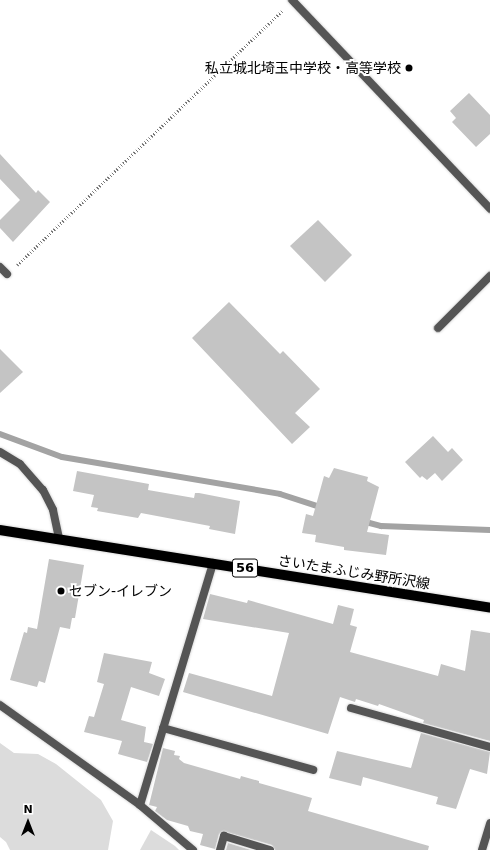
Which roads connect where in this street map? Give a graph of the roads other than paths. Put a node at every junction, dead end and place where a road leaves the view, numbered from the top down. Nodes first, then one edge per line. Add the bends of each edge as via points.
1 (292, 0) edge
2 (490, 209) edge
3 (0, 267) edge
4 (7, 274) road end
5 (490, 276) edge
6 (438, 328) dead end
7 (0, 452) edge
8 (0, 530) edge
9 (59, 538) junction
10 (213, 563) junction
11 (490, 608) edge
12 (0, 705) edge
13 (351, 708) dead end
14 (163, 728) junction
15 (490, 747) edge
16 (313, 770) dead end
17 (140, 805) junction
18 (490, 823) edge
19 (193, 850) edge
20 (220, 850) edge
21 (270, 850) edge
22 (482, 850) edge

1 - 2 street
3 - 4 street
5 - 6 street
7 - 9 street via 20,464 43,490 53,510
8 - 9 main road, さいたまふじみ野所沢線 / 56
9 - 10 main road, さいたまふじみ野所沢線 / 56
10 - 11 main road, さいたまふじみ野所沢線 / 56
10 - 14 street
12 - 17 street
13 - 15 street
14 - 16 street
14 - 17 street
17 - 19 street
18 - 22 street
20 - 21 street via 224,836

